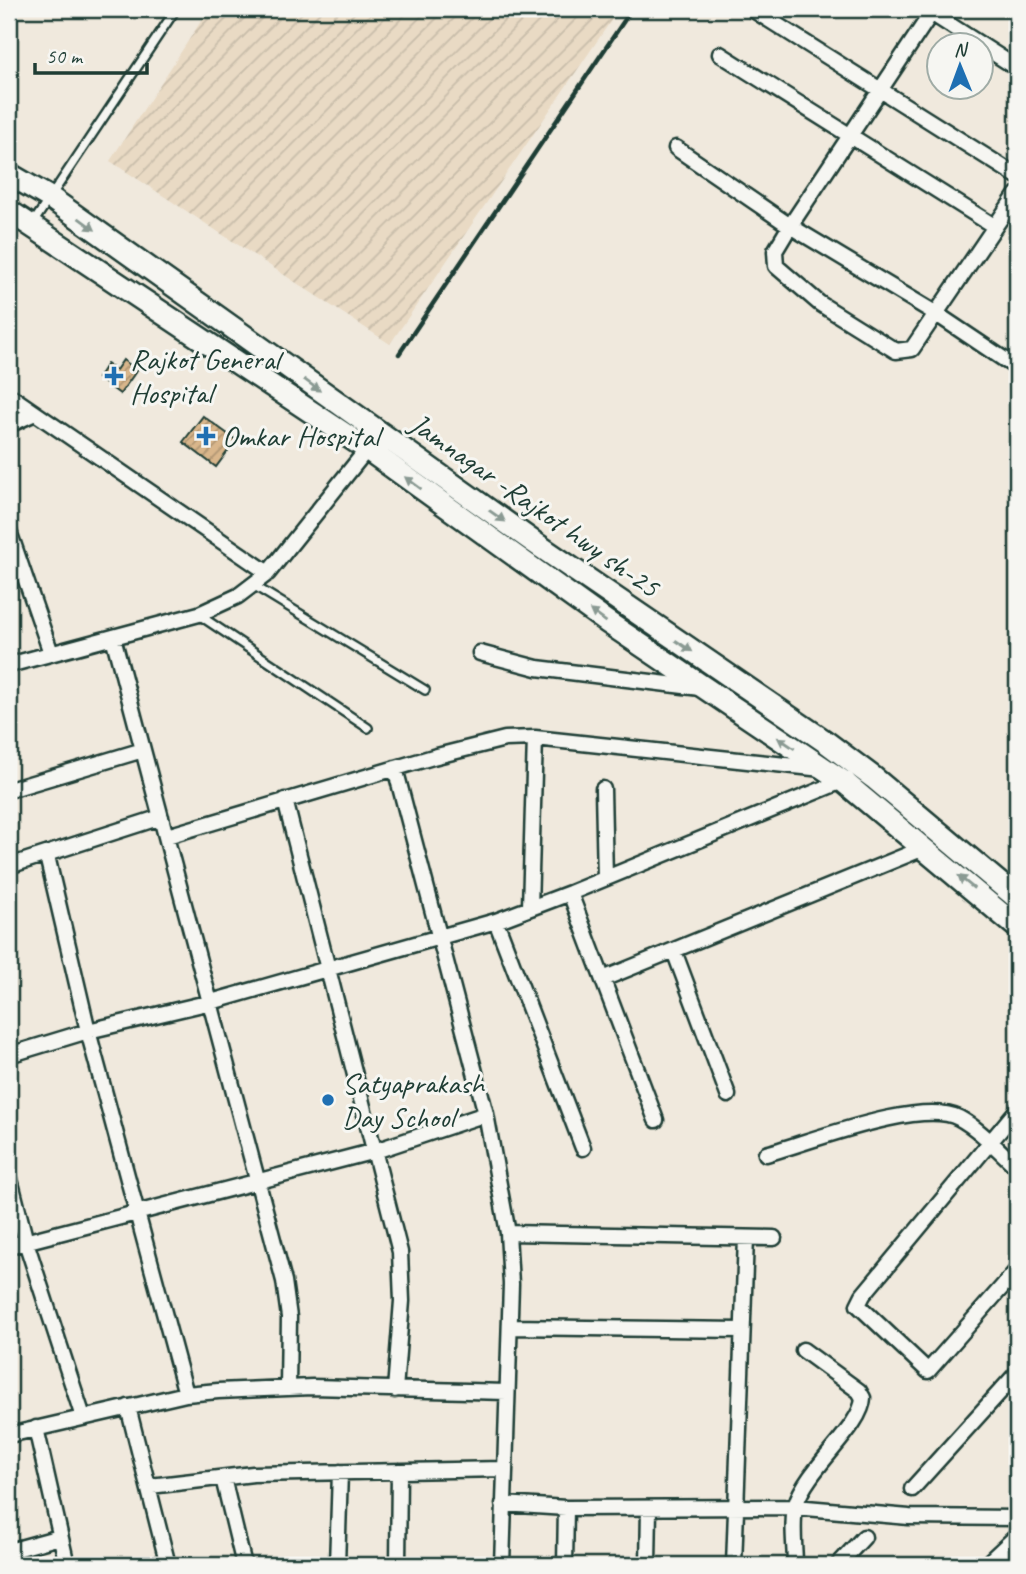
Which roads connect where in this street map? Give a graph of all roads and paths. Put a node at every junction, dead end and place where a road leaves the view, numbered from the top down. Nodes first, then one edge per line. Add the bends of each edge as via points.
1 (176, 9) edge
2 (930, 10) edge
3 (755, 11) dead end
4 (720, 54) dead end
5 (1017, 68) edge
6 (880, 89) junction
7 (850, 134) junction
8 (676, 148) dead end
9 (9, 174) edge
10 (1017, 176) edge
11 (1017, 194) edge
12 (52, 199) junction
13 (9, 211) edge
14 (31, 226) junction
15 (790, 226) junction
16 (994, 226) junction
17 (936, 313) junction
18 (1017, 368) edge
19 (9, 395) edge
20 (35, 413) junction
21 (9, 425) edge
22 (373, 441) junction
23 (9, 531) edge
24 (268, 573) junction
25 (253, 585) junction
26 (199, 614) junction
27 (113, 637) junction
28 (51, 653) junction
29 (480, 653) dead end
30 (9, 665) edge
31 (705, 689) junction
32 (425, 690) dead end
33 (368, 728) dead end
34 (535, 738) junction
35 (143, 750) junction
36 (395, 768) junction
37 (861, 769) junction
38 (825, 770) junction
39 (844, 782) junction
40 (603, 789) dead end
41 (9, 790) edge
42 (285, 800) junction
43 (161, 817) junction
44 (167, 836) junction
45 (924, 848) junction
46 (47, 856) junction
47 (9, 866) edge
48 (605, 878) junction
49 (570, 893) junction
50 (1017, 898) edge
51 (530, 906) junction
52 (496, 920) junction
53 (1017, 927) edge
54 (440, 938) junction
55 (674, 951) junction
56 (327, 967) junction
57 (603, 979) junction
58 (211, 1002) junction
59 (88, 1031) junction
60 (9, 1055) edge
61 (728, 1095) dead end
62 (1017, 1110) edge
63 (486, 1114) junction
64 (656, 1120) dead end
65 (990, 1143) junction
66 (583, 1149) dead end
67 (375, 1151) junction
68 (766, 1154) dead end
69 (1017, 1167) edge
70 (9, 1175) edge
71 (258, 1182) junction
72 (136, 1211) junction
73 (508, 1233) junction
74 (746, 1238) junction
75 (774, 1238) dead end
76 (26, 1242) junction
77 (9, 1246) edge
78 (1017, 1270) edge
79 (510, 1327) junction
80 (741, 1330) junction
81 (803, 1350) dead end
82 (1017, 1373) edge
83 (288, 1388) junction
84 (395, 1390) junction
85 (507, 1392) junction
86 (186, 1394) junction
87 (128, 1407) junction
88 (83, 1417) junction
89 (36, 1428) junction
90 (9, 1435) edge
91 (503, 1469) junction
92 (399, 1471) junction
93 (340, 1472) junction
94 (223, 1478) junction
95 (150, 1486) junction
96 (912, 1489) dead end
97 (503, 1504) junction
98 (795, 1507) junction
99 (566, 1508) junction
100 (649, 1508) junction
101 (735, 1508) junction
102 (1017, 1518) edge
103 (60, 1537) junction
104 (864, 1537) dead end
105 (1017, 1539) edge
106 (9, 1551) edge
107 (67, 1565) edge
108 (168, 1565) edge
109 (244, 1565) edge
110 (337, 1565) edge
111 (398, 1565) edge
112 (502, 1565) edge
113 (565, 1565) edge
114 (648, 1565) edge
115 (734, 1565) edge
116 (795, 1565) edge
117 (838, 1565) edge
118 (989, 1565) edge

1 - 12 lane
2 - 5 street
2 - 6 street
3 - 6 street
4 - 7 street
6 - 7 street
6 - 10 street
7 - 15 street
7 - 16 street
8 - 15 street
9 - 12 main road, Jamnagar -Rajkot hwy sh-25
11 - 16 street
12 - 14 lane
12 -> 22 main road, Jamnagar -Rajkot hwy sh-25
13 - 14 main road
14 - 22 main road
15 - 17 street
15 - 17 street via 775,251 776,266 819,303 896,351 912,349
16 - 17 street
17 - 18 street
19 - 20 street
20 - 21 street
20 - 24 street
22 - 24 street
31 -> 22 main road via 607,622
22 -> 37 main road, Jamnagar -Rajkot hwy sh-25
23 - 28 street
24 - 25 street
25 - 26 street
25 - 32 lane
26 - 27 street
26 - 33 lane
27 - 28 street
27 - 35 street
28 - 30 street
29 - 31 street via 537,668
38 -> 31 main road
34 - 36 street via 505,739
34 - 38 street
34 - 51 street
35 - 41 street
35 - 43 street
36 - 42 street
36 - 54 street
37 - 39 street
37 - 50 main road, Jamnagar -Rajkot hwy sh-25
38 - 39 main road
39 - 45 main road
39 - 48 street
40 - 48 street
42 - 44 street
42 - 56 street
43 - 44 street
43 - 46 street
44 - 58 street
53 -> 45 main road
45 - 55 street
46 - 47 street
46 - 59 street
48 - 49 street
49 - 51 street
49 - 57 street
51 - 52 street
52 - 54 street
52 - 66 street
54 - 56 street
54 - 63 street
55 - 57 street
55 - 61 street
56 - 58 street
56 - 67 street
57 - 64 street
58 - 59 street
58 - 71 street
59 - 60 street
59 - 72 street
62 - 65 street
63 - 67 street
63 - 73 street
65 - 68 street via 959,1118 937,1111 911,1113
65 - 69 street
65 - 78 street via 858,1306 928,1371
67 - 71 street
67 - 84 street via 400,1252 402,1300
70 - 76 street
71 - 72 street
71 - 83 street via 287,1305
72 - 76 street
72 - 86 street
73 - 74 street
73 - 79 street
74 - 75 street
74 - 80 street
76 - 77 street
76 - 88 street
79 - 80 street
79 - 85 street
80 - 101 street
81 - 98 street via 859,1391 863,1406 813,1469
82 - 96 street
83 - 84 street
83 - 86 street
84 - 85 street
85 - 91 street
86 - 87 street
87 - 88 street
87 - 95 street
88 - 89 street
89 - 90 street
89 - 103 street
91 - 92 street
91 - 97 street
92 - 93 street
92 - 111 street
93 - 94 street
93 - 110 street
94 - 95 street
94 - 109 street
95 - 108 street
97 - 99 street
97 - 112 street
98 - 101 street
98 - 102 street via 909,1517
98 - 116 street
99 - 100 street
99 - 113 street
100 - 101 street
100 - 114 street
101 - 115 street
103 - 106 street
103 - 107 street
104 - 117 street
105 - 118 main road

